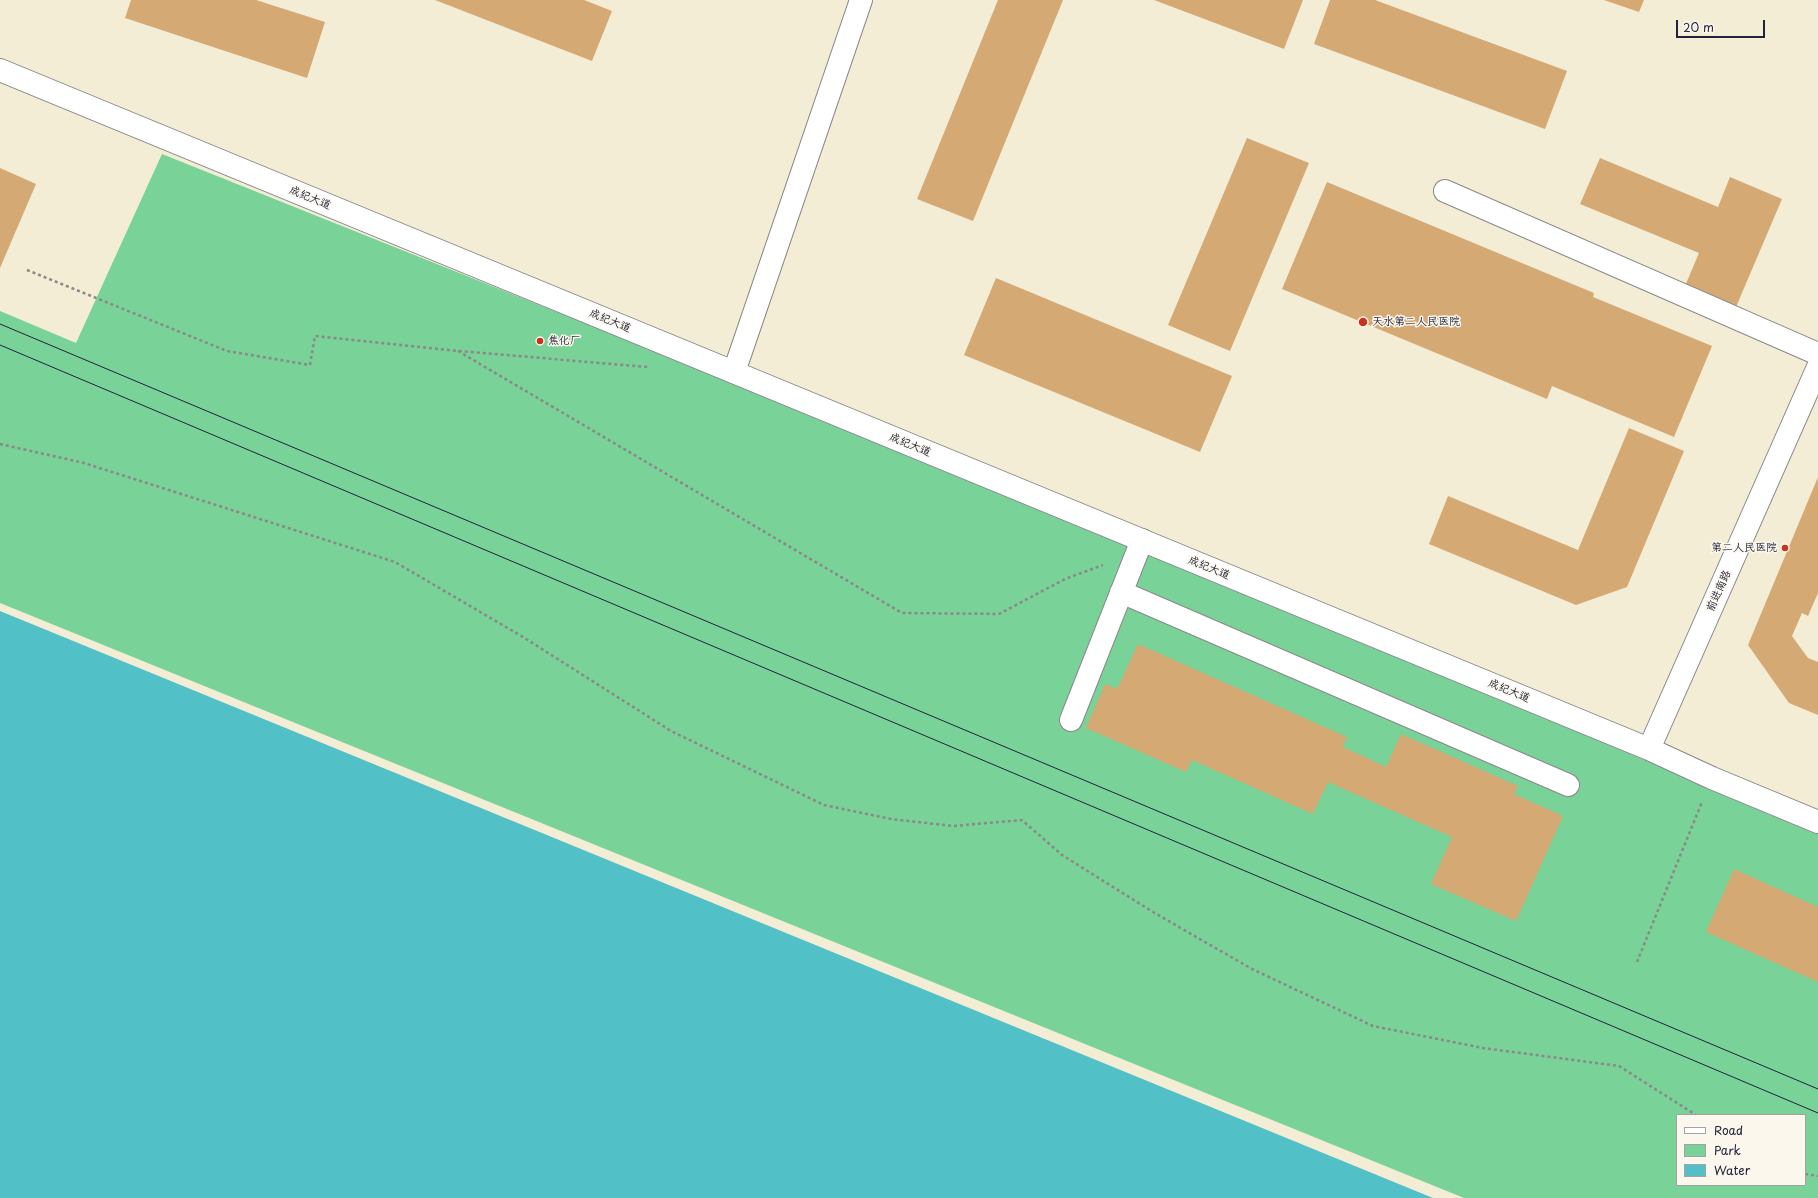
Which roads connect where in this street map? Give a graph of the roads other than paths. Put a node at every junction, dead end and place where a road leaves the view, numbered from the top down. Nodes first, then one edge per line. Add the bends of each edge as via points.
1 (861, 0) edge
2 (0, 70) edge
3 (1445, 191) dead end
4 (1818, 354) edge
5 (1818, 367) edge
6 (734, 372) junction
7 (1142, 540) junction
8 (1121, 592) junction
9 (1071, 720) dead end
10 (1649, 749) junction
11 (1568, 785) dead end
12 (1818, 822) edge

1 - 6 main road
2 - 6 main road, 成纪大道
3 - 4 main road
5 - 10 main road, 前进南路
6 - 7 main road, 成纪大道
7 - 8 main road
7 - 10 main road, 成纪大道
8 - 9 main road
8 - 11 main road
10 - 12 main road, 成纪大道

